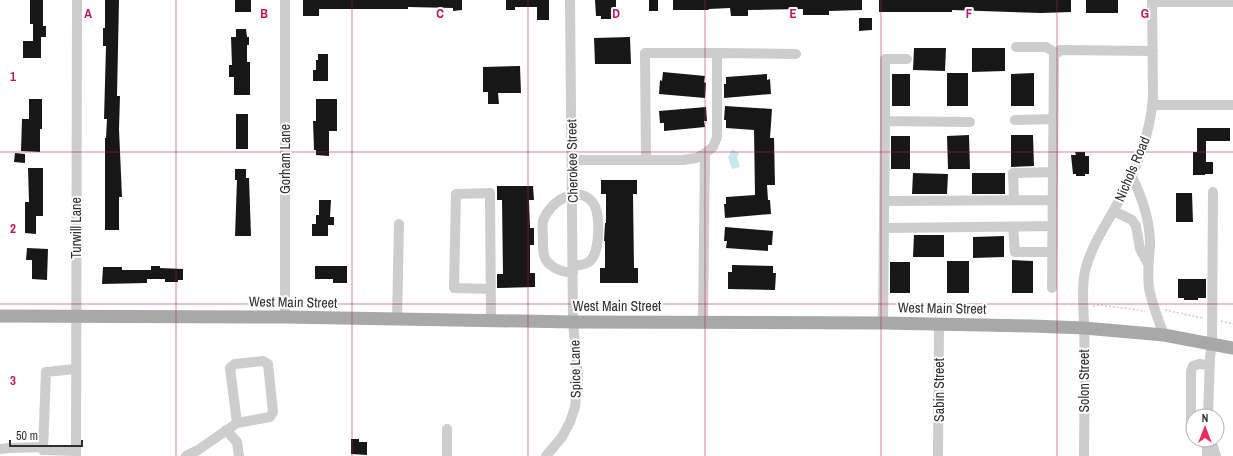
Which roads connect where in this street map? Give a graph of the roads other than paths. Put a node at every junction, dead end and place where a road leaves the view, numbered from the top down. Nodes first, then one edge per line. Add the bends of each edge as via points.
1 (77, 0) edge
2 (285, 0) edge
3 (570, 0) edge
4 (1152, 1) edge
5 (1233, 2) edge
6 (1016, 47) dead end
7 (1153, 51) junction
8 (1056, 52) junction
9 (717, 53) junction
10 (796, 54) dead end
11 (907, 59) dead end
12 (1152, 105) junction
13 (1233, 105) edge
14 (1016, 120) dead end
15 (1053, 120) junction
16 (885, 121) junction
17 (970, 122) dead end
18 (705, 153) junction
19 (572, 160) junction
20 (646, 160) junction
21 (1053, 172) junction
22 (1132, 177) junction
23 (1213, 192) dead end
24 (572, 194) junction
25 (1014, 200) junction
26 (1052, 200) junction
27 (884, 201) junction
28 (1114, 211) junction
29 (399, 224) dead end
30 (1052, 226) junction
31 (1013, 227) junction
32 (884, 228) junction
33 (1052, 252) junction
34 (1148, 264) junction
35 (573, 270) junction
36 (1052, 288) dead end
37 (490, 289) junction
38 (1083, 307) joint
39 (0, 316) edge
40 (75, 316) junction
41 (285, 317) junction
42 (397, 319) junction
43 (491, 320) junction
44 (573, 322) junction
45 (703, 322) junction
46 (884, 323) junction
47 (939, 324) junction
48 (1084, 328) junction
49 (1164, 335) junction
50 (1212, 344) junction
51 (1233, 348) edge
52 (1209, 365) junction
53 (75, 369) junction
54 (1191, 408) edge
55 (1208, 408) edge
56 (236, 423) junction
57 (447, 429) dead end
58 (226, 430) junction
59 (43, 448) junction
60 (0, 449) edge
61 (75, 453) edge
62 (197, 454) edge
63 (186, 456) edge
64 (239, 456) edge
65 (447, 456) edge
66 (546, 456) edge
67 (938, 456) edge
68 (1084, 456) edge

1 - 40 street, Turwill Lane
2 - 41 street, Gorham Lane
3 - 19 street, Cherokee Street
4 - 5 street
4 - 7 street, Nichols Road
6 - 8 street via 1046,47
7 - 8 street
7 - 12 street, Nichols Road
8 - 15 street
9 - 10 street
9 - 18 street via 717,137 713,147
9 - 20 street via 645,53
11 - 16 street via 885,59
12 - 13 street
12 - 22 street, Nichols Road via 1147,134
14 - 15 street
15 - 21 street
16 - 17 street
16 - 27 street
18 - 20 street via 696,158 683,160
18 - 45 street
19 - 20 street
19 - 24 street, Cherokee Street
21 - 25 street via 1013,173
21 - 26 street
22 - 28 street, Nichols Road
22 - 34 street via 1146,211 1150,234
23 - 50 street
24 - 35 street, Cherokee Street
24 - 35 street via 586,196 594,204 598,228 594,256 591,261
24 - 35 street via 556,202 549,210 543,221 542,234 544,254 548,262 564,272
25 - 26 street
25 - 27 street
26 - 30 street
27 - 32 street
28 - 34 street via 1132,220 1136,226 1140,249
28 - 38 street, Nichols Road via 1100,234 1085,271
29 - 42 street
30 - 31 street
30 - 33 street
31 - 32 street
31 - 33 street via 1014,252
32 - 46 street
33 - 36 street
34 - 49 street via 1152,302
35 - 44 street, Cherokee Street
37 - 37 street via 490,193 456,194 454,288
37 - 43 street
38 - 48 street, Solon Street
39 - 40 main road, West Main Street
40 - 41 main road, West Main Street
40 - 53 street, Turwill Lane
41 - 42 main road, West Main Street
42 - 43 main road, West Main Street
43 - 44 main road, West Main Street
44 - 45 main road, West Main Street
44 - 66 street, Spice Lane via 578,379 576,407 562,437
45 - 46 main road, West Main Street
46 - 47 main road, West Main Street
47 - 48 main road, West Main Street
47 - 67 street, Sabin Street
48 - 49 main road, West Main Street
48 - 68 street, Solon Street
49 - 50 main road, West Main Street
50 - 51 main road, West Main Street
50 - 52 street
52 - 54 street via 1193,366
52 - 55 street
53 - 59 street via 46,372
53 - 61 street, Turwill Lane
56 - 56 street via 230,368 235,364 262,361 268,364 274,412 270,417
56 - 58 street
57 - 65 street
58 - 62 street
58 - 64 street via 236,442
59 - 60 street
59 - 61 street
62 - 63 street

